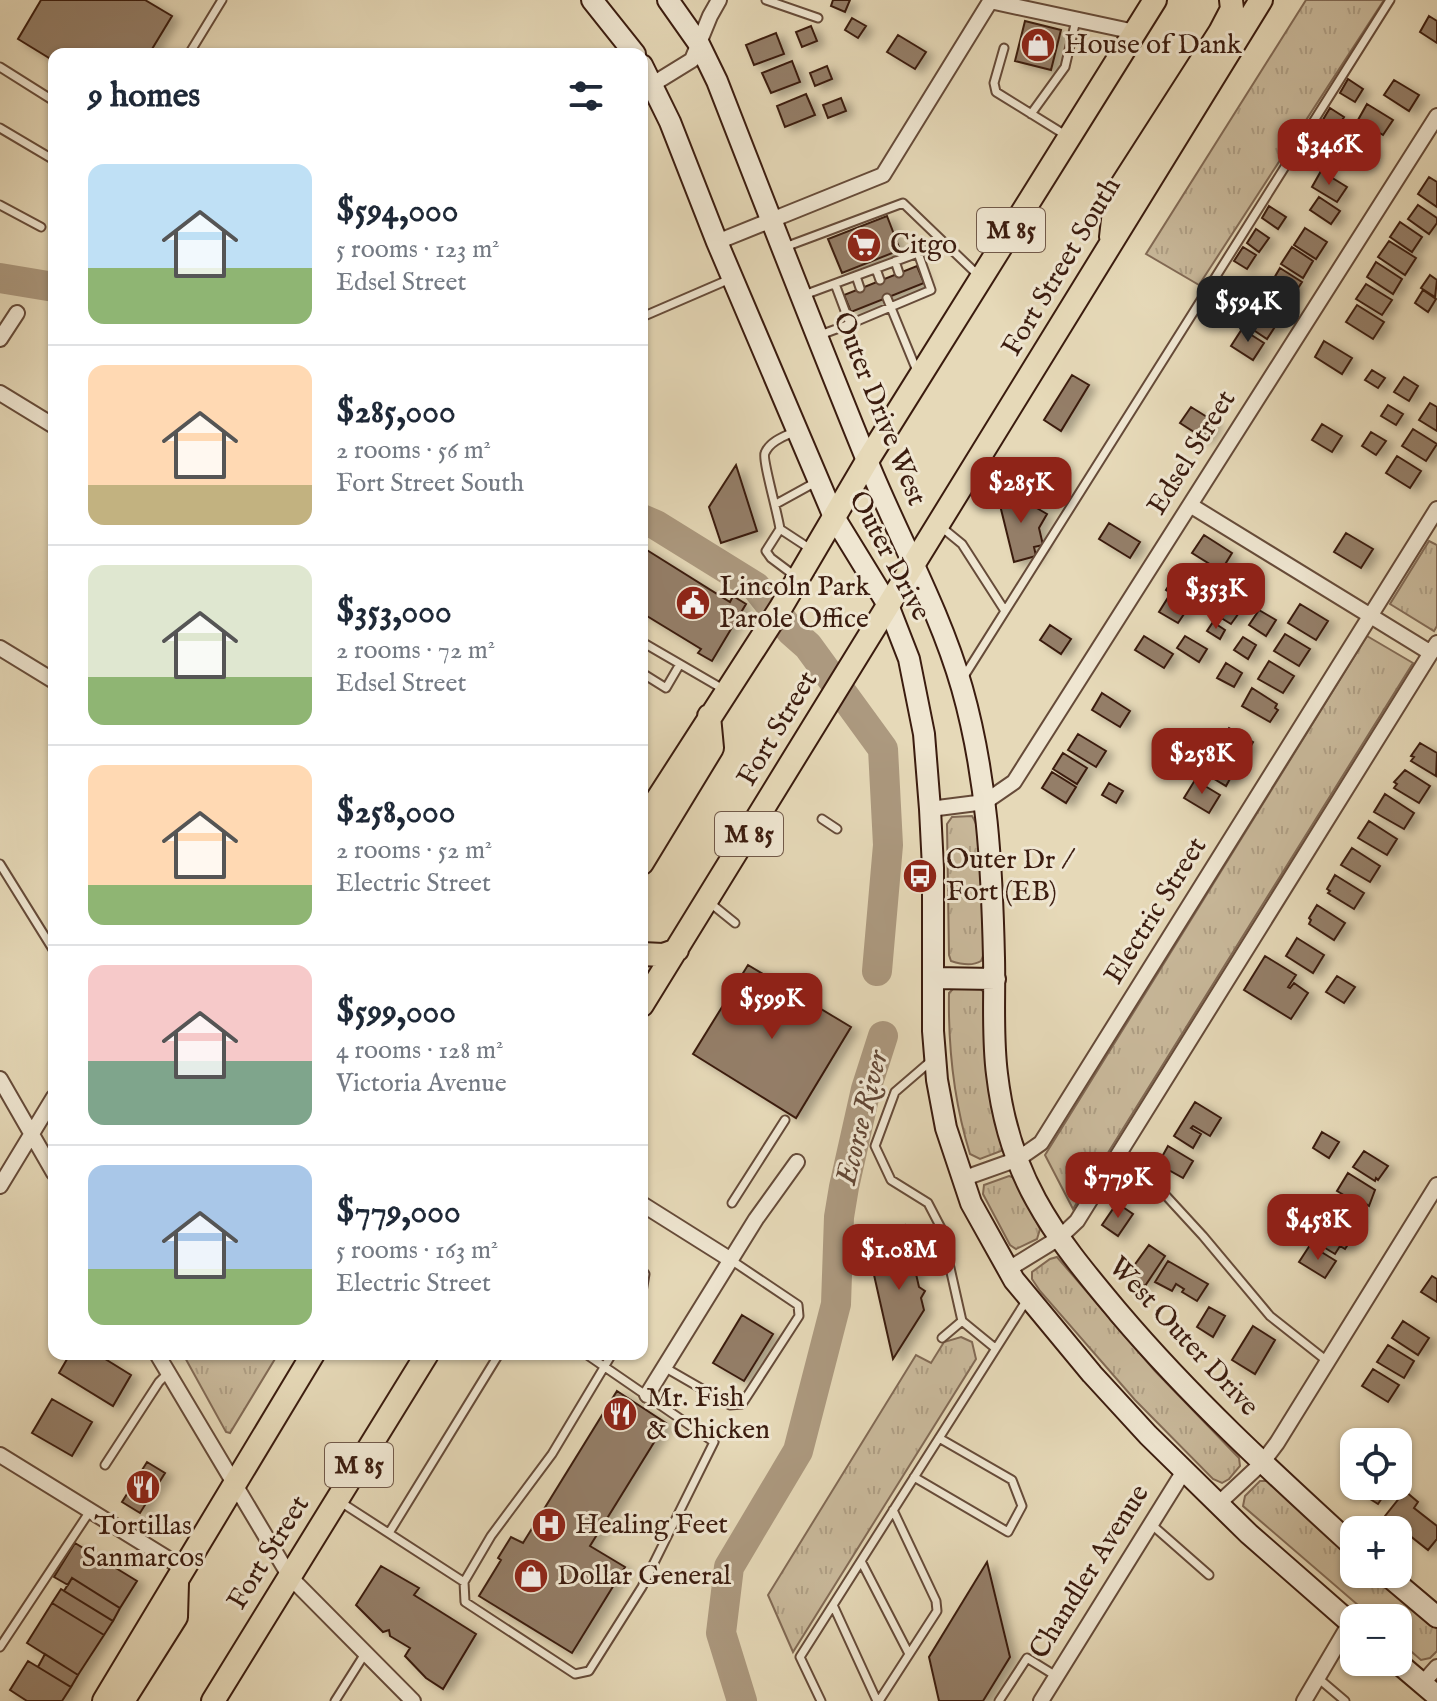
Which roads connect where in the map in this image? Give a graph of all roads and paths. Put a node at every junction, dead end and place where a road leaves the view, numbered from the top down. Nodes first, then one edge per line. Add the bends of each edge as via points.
1 (592, 0) edge
2 (668, 0) edge
3 (719, 0) edge
4 (766, 0) edge
5 (1155, 0) edge
6 (1231, 0) edge
7 (1261, 0) edge
8 (1390, 0) edge
9 (218, 1) edge
10 (991, 1) edge
11 (818, 18) dead end
12 (1076, 19) junction
13 (1135, 32) junction
14 (699, 44) junction
15 (192, 48) edge
16 (630, 48) edge
17 (1004, 48) dead end
18 (0, 67) edge
19 (648, 75) edge
20 (653, 84) junction
21 (48, 97) edge
22 (1031, 114) junction
23 (1437, 116) edge
24 (0, 128) edge
25 (1069, 137) junction
26 (48, 156) edge
27 (0, 205) edge
28 (771, 220) junction
29 (41, 227) dead end
30 (717, 242) junction
31 (945, 243) junction
32 (1110, 246) junction
33 (783, 248) junction
34 (918, 253) junction
35 (895, 261) junction
36 (876, 269) junction
37 (899, 273) dead end
38 (856, 276) junction
39 (981, 278) junction
40 (732, 279) junction
41 (880, 280) dead end
42 (835, 284) junction
43 (860, 288) dead end
44 (802, 296) junction
45 (888, 302) junction
46 (867, 306) dead end
47 (17, 313) dead end
48 (648, 314) edge
49 (870, 315) junction
50 (850, 324) junction
51 (818, 336) junction
52 (0, 339) edge
53 (919, 377) junction
54 (0, 393) edge
55 (48, 422) edge
56 (797, 430) junction
57 (867, 461) junction
58 (819, 481) junction
59 (776, 504) junction
60 (1190, 505) junction
61 (834, 517) junction
62 (1435, 518) edge
63 (938, 525) junction
64 (780, 529) junction
65 (814, 551) junction
66 (914, 565) junction
67 (793, 586) junction
68 (888, 605) junction
69 (1005, 611) junction
70 (1370, 615) junction
71 (648, 645) edge
72 (0, 648) edge
73 (1434, 648) edge
74 (680, 664) junction
75 (48, 677) edge
76 (648, 677) edge
77 (960, 682) junction
78 (726, 690) junction
79 (709, 716) junction
80 (985, 802) junction
81 (930, 809) junction
82 (648, 813) edge
83 (822, 819) dead end
84 (837, 829) dead end
85 (648, 853) edge
86 (0, 864) edge
87 (708, 900) junction
88 (735, 923) dead end
89 (48, 941) edge
90 (677, 950) junction
91 (648, 954) edge
92 (934, 978) junction
93 (995, 979) junction
94 (648, 996) edge
95 (935, 1056) junction
96 (0, 1079) edge
97 (48, 1107) edge
98 (785, 1120) dead end
99 (31, 1134) junction
100 (1119, 1152) junction
101 (1018, 1159) junction
102 (797, 1162) dead end
103 (48, 1163) edge
104 (962, 1179) junction
105 (0, 1186) edge
106 (1436, 1188) edge
107 (732, 1203) dead end
108 (648, 1208) edge
109 (1059, 1238) junction
110 (731, 1260) junction
111 (1007, 1270) junction
112 (1028, 1298) junction
113 (962, 1321) junction
114 (942, 1338) dead end
115 (995, 1348) junction
116 (162, 1360) edge
117 (309, 1360) edge
118 (423, 1360) edge
119 (495, 1360) edge
120 (595, 1360) edge
121 (609, 1360) edge
122 (1327, 1361) junction
123 (605, 1367) junction
124 (664, 1367) junction
125 (168, 1373) junction
126 (647, 1395) junction
127 (939, 1438) junction
128 (0, 1455) edge
129 (1262, 1463) junction
130 (105, 1465) dead end
131 (1184, 1471) junction
132 (914, 1477) junction
133 (234, 1483) junction
134 (338, 1500) junction
135 (1218, 1504) junction
136 (893, 1510) junction
137 (90, 1511) junction
138 (1151, 1524) junction
139 (389, 1533) junction
140 (1340, 1534) edge
141 (861, 1561) junction
142 (180, 1573) junction
143 (1209, 1575) dead end
144 (290, 1577) junction
145 (464, 1582) junction
146 (1403, 1588) edge
147 (833, 1605) junction
148 (1340, 1613) edge
149 (1437, 1617) edge
150 (1340, 1643) edge
151 (0, 1647) edge
152 (366, 1652) junction
153 (909, 1654) junction
154 (1437, 1667) edge
155 (1412, 1675) edge
156 (1056, 1676) junction
157 (1318, 1678) junction
158 (1430, 1690) edge
159 (337, 1700) edge
160 (104, 1701) edge
161 (123, 1701) edge
162 (213, 1701) edge
163 (413, 1701) edge
164 (821, 1701) edge
165 (878, 1701) edge
166 (999, 1701) edge
167 (1041, 1701) edge
168 (1304, 1701) edge
169 (1345, 1701) edge

1 - 16 main road
2 - 14 main road
3 - 14 street
4 - 11 lane
5 - 13 main road, M 85
6 - 32 main road via 1220,32 1116,194
7 - 32 main road, Fort Street South / M 85
8 - 69 lane
9 - 15 lane
10 - 12 street
10 - 28 street via 883,175
12 - 13 street
12 - 22 lane via 1065,67
13 - 25 main road, M 85
14 - 20 street via 692,60
14 - 28 main road, Outer Drive West
17 - 22 lane via 996,92
18 - 21 lane
19 - 20 main road
20 - 30 main road, Outer Drive
22 - 25 lane
23 - 60 street, Edsel Street
24 - 26 lane
25 - 39 main road, M 85
27 - 29 lane
28 - 30 street
28 - 33 main road, Outer Drive West
30 - 40 main road, Outer Drive
31 - 33 lane via 903,203
31 - 34 lane
31 - 39 lane
32 - 63 main road, Fort Street South / M 85
33 - 44 main road, Outer Drive West
34 - 35 lane
34 - 45 lane via 931,290
35 - 36 lane
35 - 37 lane
36 - 38 lane
36 - 41 lane
38 - 42 lane
38 - 43 lane
39 - 53 main road, M 85
40 - 48 lane
40 - 56 main road, Outer Drive
42 - 44 lane
42 - 50 lane
44 - 51 main road, Outer Drive West
45 - 49 lane
45 - 53 lane
46 - 49 lane
47 - 52 street
49 - 50 lane
50 - 51 lane
51 - 57 main road, Outer Drive West
53 - 57 main road, M 85
54 - 55 street
56 - 58 main road, Outer Drive
56 - 59 lane via 766,449 763,459
57 - 61 main road, M 85
57 - 66 main road, Outer Drive West
58 - 59 lane
58 - 61 main road, Outer Drive
59 - 64 lane
60 - 70 street
60 - 80 street, Edsel Street via 1014,782
61 - 65 main road, M 85
61 - 68 main road, Outer Drive
62 - 70 street, Electric Street
63 - 66 main road, Fort Street South / M 85
63 - 69 lane via 962,544
64 - 65 lane
64 - 67 lane via 766,551
65 - 67 main road, M 85
66 - 68 main road, Fort Street / M 85
66 - 77 main road, Outer Drive West
67 - 78 main road, M 85
68 - 81 main road, Outer Drive via 909,659 924,734
68 - 87 main road, Fort Street / M 85
69 - 77 lane
70 - 73 street
70 - 101 street, Electric Street via 1041,1143
71 - 74 lane
72 - 75 street
73 - 100 street
74 - 76 lane via 666,688
74 - 78 lane
77 - 80 main road, Outer Drive West via 978,747
78 - 79 main road, M 85
79 - 82 main road, M 85
79 - 85 main road via 712,748
80 - 81 street
80 - 93 main road, West Outer Drive
81 - 92 main road, Outer Drive
83 - 84 lane
86 - 89 lane
87 - 88 lane
87 - 90 main road, Fort Street / M 85
90 - 91 main road
90 - 94 main road, Fort Street / M 85
92 - 93 main road
92 - 95 main road, Outer Drive
93 - 101 main road, West Outer Drive via 997,1076
95 - 104 main road, Outer Drive via 946,1128
95 - 113 lane via 895,1092 875,1146 891,1180 928,1203 941,1228
96 - 99 street
97 - 99 street
98 - 107 lane
99 - 103 street
99 - 105 street
100 - 109 street via 1077,1221
100 - 122 lane via 1135,1162 1270,1316
101 - 104 street, Electric Street
101 - 109 main road, West Outer Drive
102 - 110 street
104 - 111 main road
106 - 122 street
108 - 110 street
109 - 111 street
109 - 129 main road, West Outer Drive via 1147,1346
110 - 124 street
110 - 124 lane via 798,1305 799,1316 742,1404 730,1405
111 - 112 main road
112 - 115 lane
112 - 131 main road
113 - 114 lane
113 - 115 lane
115 - 127 lane
116 - 125 street
117 - 133 main road
118 - 134 main road, Fort Street / M 85
119 - 139 lane
120 - 123 lane
121 - 123 lane
122 - 129 street
123 - 126 lane
123 - 145 lane
124 - 126 street
125 - 130 lane
125 - 133 street
126 - 145 lane via 714,1442 642,1587 589,1671 575,1674 465,1602
127 - 132 lane
127 - 132 lane via 1012,1480 1022,1506 1008,1532
128 - 137 street
129 - 135 street
129 - 140 main road, West Outer Drive
131 - 135 main road
131 - 138 street, Chandler Avenue
132 - 136 lane
133 - 142 main road
133 - 144 street
134 - 139 lane
134 - 144 main road, Fort Street / M 85
135 - 148 main road
136 - 141 lane
136 - 153 lane via 936,1601 937,1611
137 - 142 street
137 - 151 lane
138 - 143 lane
138 - 156 street, Chandler Avenue
139 - 145 lane
141 - 147 lane
141 - 153 lane
142 - 160 main road
142 - 161 main road via 176,1617
144 - 152 street
144 - 162 main road, Fort Street / M 85
146 - 149 main road
147 - 164 lane via 800,1657
147 - 165 lane
150 - 157 street
152 - 159 lane
152 - 163 street
153 - 165 lane
154 - 158 street
155 - 158 main road
156 - 166 lane via 1027,1658
156 - 167 street, Chandler Avenue
157 - 168 street
157 - 169 lane

